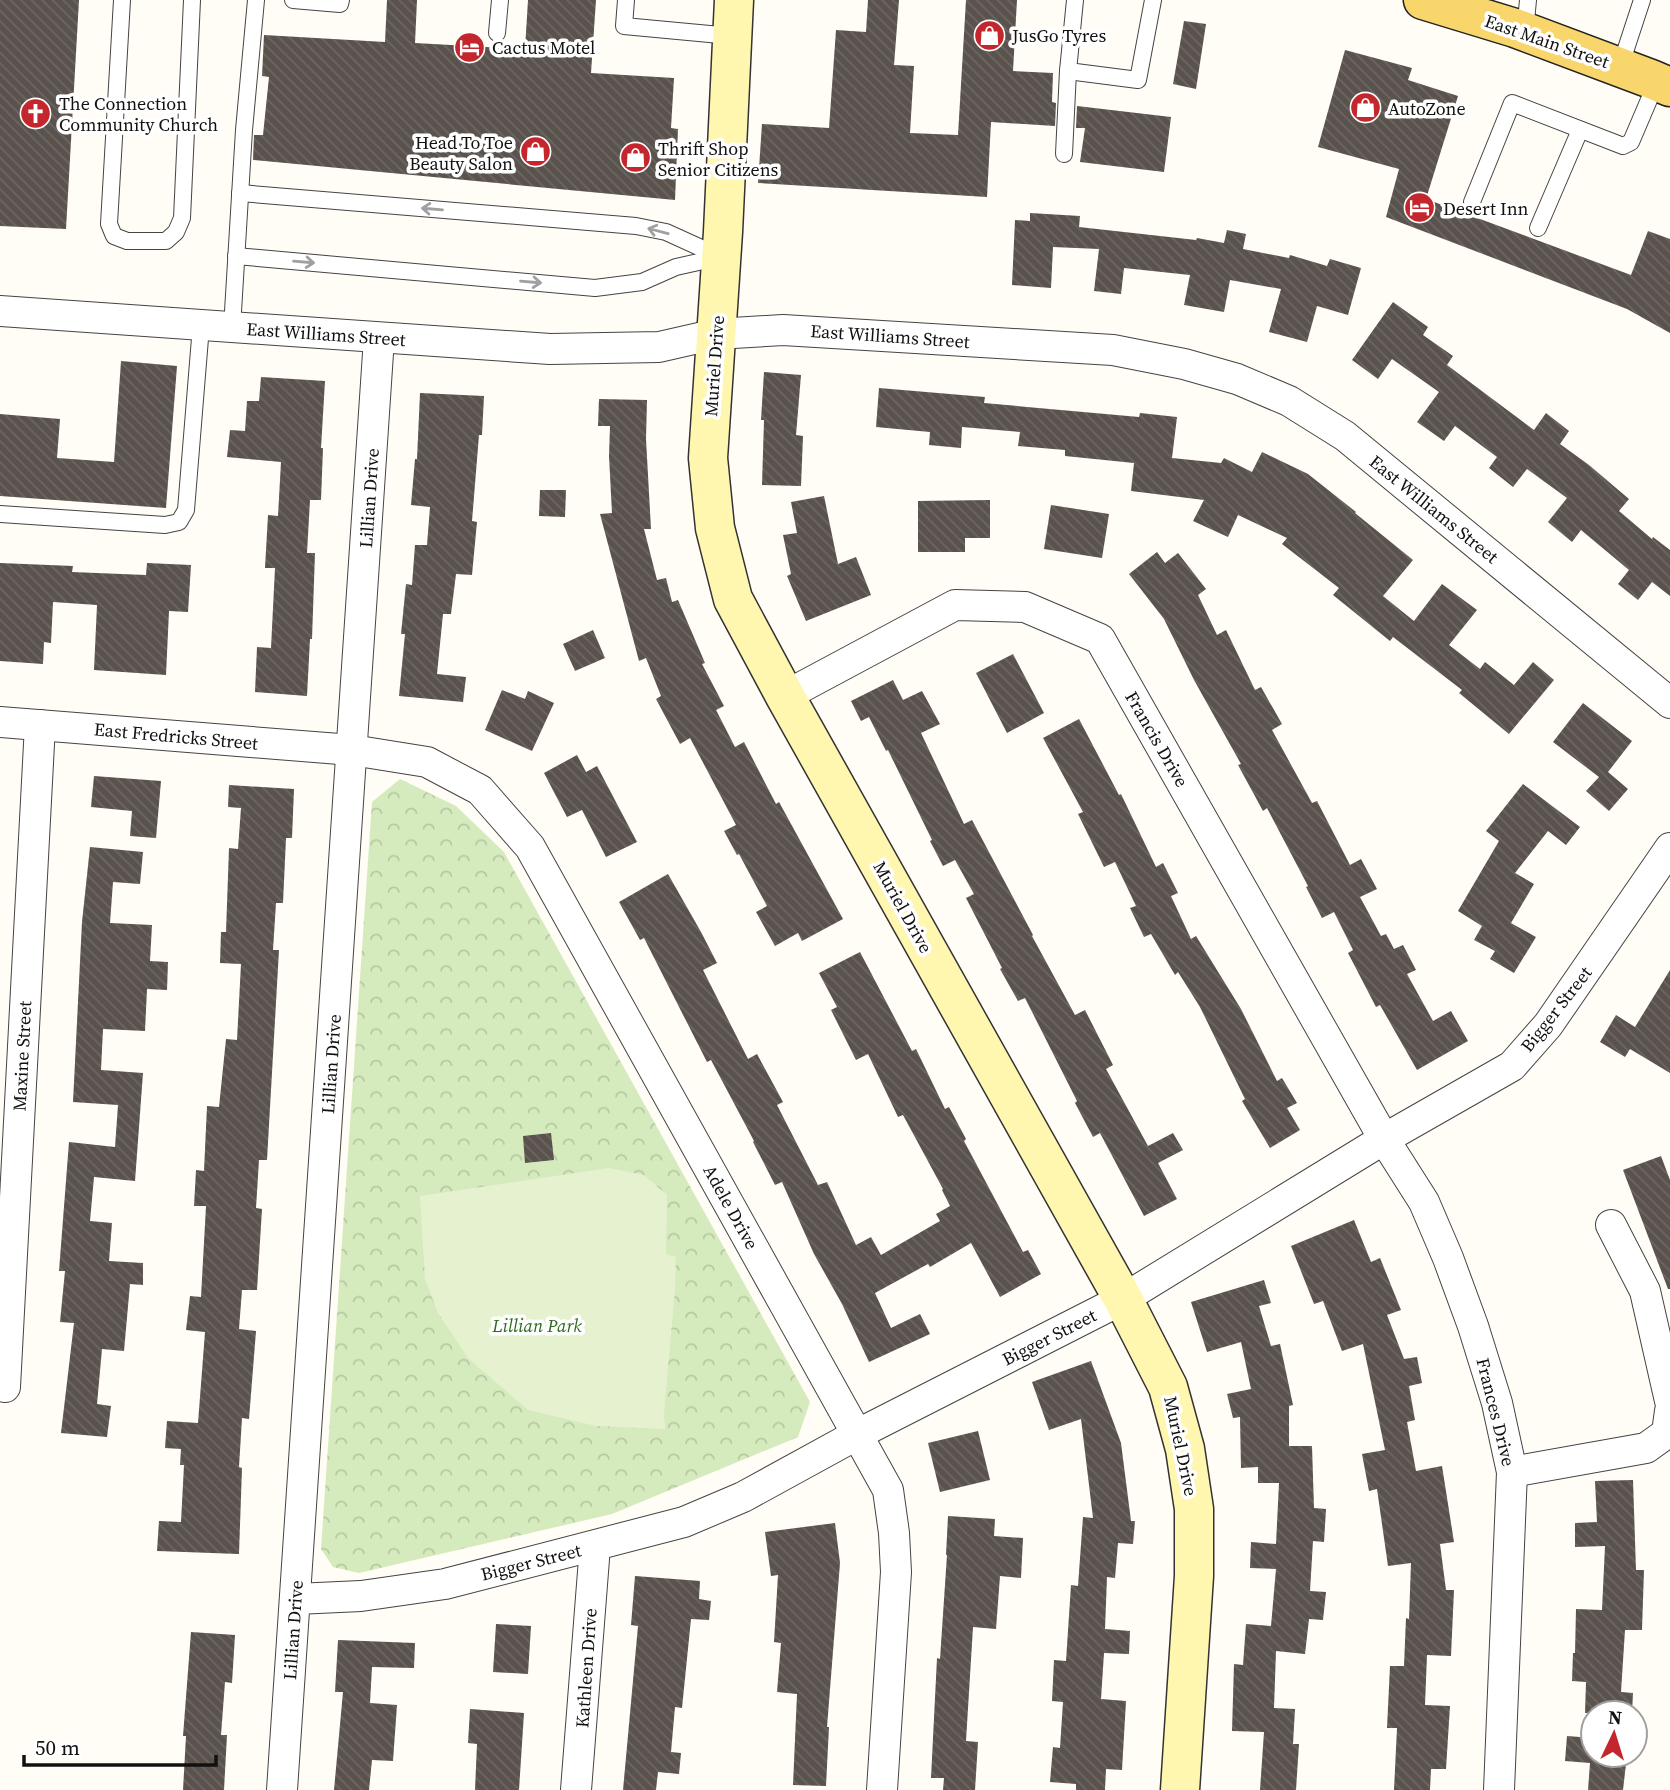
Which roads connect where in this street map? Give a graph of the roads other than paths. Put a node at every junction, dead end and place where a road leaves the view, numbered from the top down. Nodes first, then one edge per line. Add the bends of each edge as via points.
1 (122, 0) edge
2 (192, 0) edge
3 (256, 0) edge
4 (293, 0) edge
5 (500, 0) edge
6 (626, 0) edge
7 (1075, 0) edge
8 (1153, 0) edge
9 (1423, 0) edge
10 (1642, 0) edge
11 (340, 2) edge
12 (1460, 6) edge
13 (1527, 16) edge
14 (733, 18) edge
15 (497, 33) dead end
16 (1620, 67) junction
17 (1068, 71) junction
18 (1663, 84) edge
19 (1580, 130) junction
20 (1065, 154) dead end
21 (240, 193) junction
22 (1472, 202) dead end
23 (1538, 228) dead end
24 (236, 256) junction
25 (721, 257) junction
26 (0, 311) edge
27 (201, 326) junction
28 (232, 328) junction
29 (716, 334) junction
30 (379, 338) junction
31 (0, 514) edge
32 (785, 696) junction
33 (1670, 703) edge
34 (0, 722) edge
35 (40, 725) junction
36 (352, 750) junction
37 (1670, 848) edge
38 (1384, 1139) junction
39 (1611, 1225) dead end
40 (1124, 1299) junction
41 (5, 1387) dead end
42 (1670, 1401) edge
43 (1670, 1411) edge
44 (858, 1434) junction
45 (1512, 1472) junction
46 (595, 1546) junction
47 (296, 1599) junction
48 (282, 1790) edge
49 (576, 1790) edge
50 (882, 1790) edge
51 (1180, 1790) edge
52 (1499, 1790) edge

1 - 2 lane via 109,224 114,236 140,241 166,241 182,218
3 - 21 lane
4 - 11 lane
5 - 15 lane
6 - 14 lane via 624,26
7 - 17 lane
8 - 17 lane via 1138,80
9 - 12 main road, East Main Street
10 - 16 lane
12 - 13 main road, East Main Street
13 - 16 main road, East Main Street
14 - 25 street, Muriel Drive
16 - 18 main road, East Main Street
17 - 20 lane
18 - 19 lane via 1631,142 1623,146
19 - 22 lane via 1512,103
19 - 23 lane
21 - 24 lane
25 -> 21 lane via 666,232 636,226
24 -> 25 lane via 595,288 642,282 676,267
24 - 28 lane
25 - 29 street, Muriel Drive
26 - 27 street, East Williams Street
27 - 28 street, East Williams Street
27 - 31 lane via 186,510 179,522 165,526
28 - 30 street, East Williams Street
29 - 30 street, East Williams Street via 659,347 597,349
29 - 32 street, Muriel Drive via 708,458 715,527 733,599
29 - 33 street, East Williams Street via 783,330 1113,350 1237,379 1289,401 1345,436
30 - 36 street, Lillian Drive
32 - 38 street, Francis Drive via 955,605 1025,607 1100,639
32 - 40 street, Muriel Drive
34 - 35 street, East Fredricks Street
35 - 36 street, East Fredricks Street
35 - 41 street, Maxine Street
36 - 44 street, Adele Drive via 427,762 460,779 480,790 530,846
36 - 47 street, Lillian Drive
37 - 38 street, Bigger Street via 1548,1025 1512,1066
38 - 40 street, Bigger Street
38 - 45 street, Frances Drive via 1424,1202 1448,1258 1497,1403
39 - 42 street via 1645,1291
40 - 44 street, Bigger Street
40 - 51 street, Muriel Drive via 1168,1387 1185,1449 1194,1509
43 - 45 street via 1667,1433 1646,1448
44 - 46 street, Bigger Street via 743,1497 684,1522
44 - 50 street, Adele Drive via 888,1490 894,1533 896,1572
45 - 52 street, Frances Drive
46 - 47 street, Bigger Street via 445,1584 361,1596
46 - 49 street, Kathleen Drive
47 - 48 street, Lillian Drive

